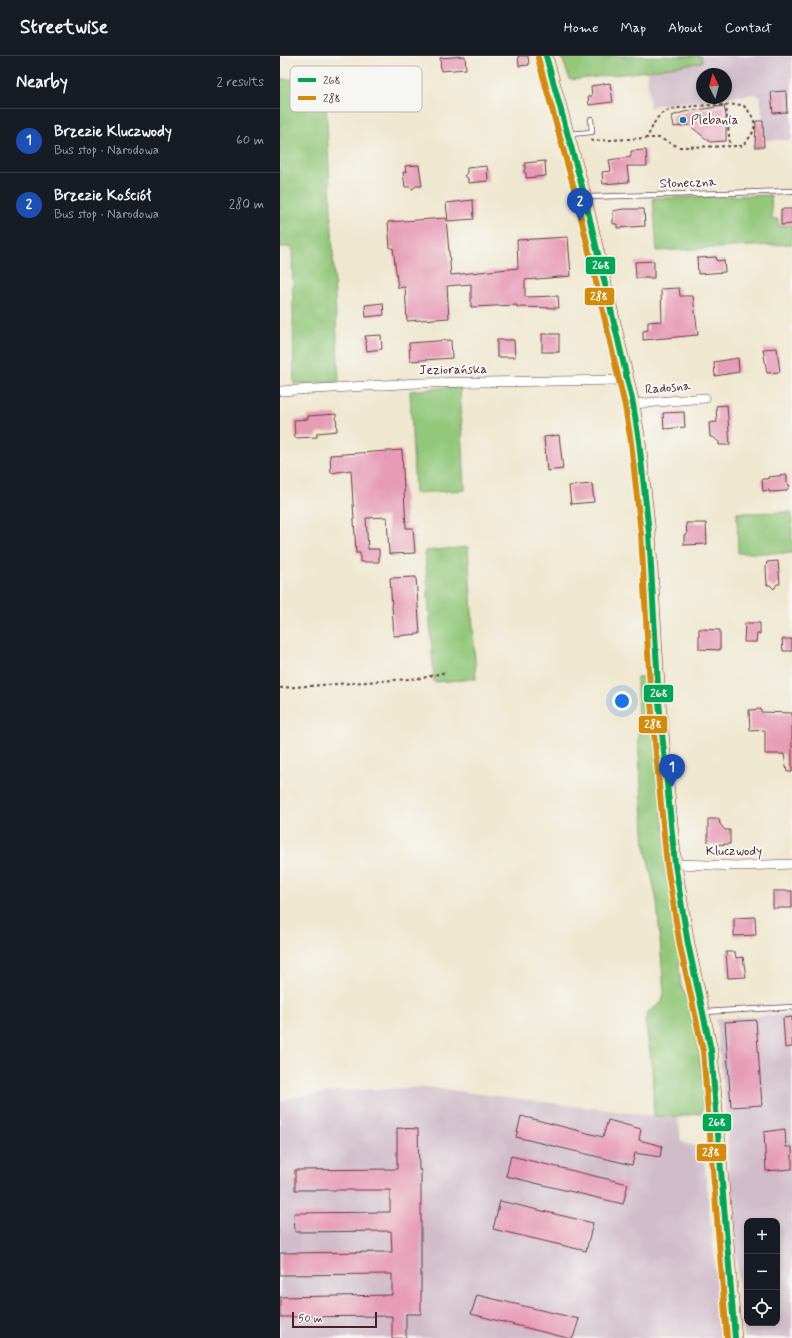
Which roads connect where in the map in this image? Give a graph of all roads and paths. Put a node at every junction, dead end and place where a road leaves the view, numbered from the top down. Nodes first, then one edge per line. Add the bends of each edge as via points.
1 (546, 56) edge
2 (726, 104) junction
3 (591, 119) dead end
4 (568, 134) junction
5 (647, 138) junction
6 (588, 141) dead end
7 (730, 146) junction
8 (792, 191) edge
9 (584, 197) junction
10 (628, 380) junction
11 (280, 391) edge
12 (705, 398) dead end
13 (633, 404) junction
14 (446, 672) dead end
15 (280, 688) edge
16 (675, 864) junction
17 (792, 864) edge
18 (792, 1007) edge
19 (703, 1012) junction
20 (735, 1338) edge

1 - 4 street
2 - 5 path via 667,110 657,118
2 - 7 path
2 - 7 path via 743,105 753,114 755,127 752,137 742,146
3 - 4 lane via 592,132
4 - 9 street
5 - 6 path
5 - 7 path via 659,138 680,147
8 - 9 lane, Słoneczna
9 - 10 street
10 - 11 street, Jeziorańska via 419,384
10 - 13 street
12 - 13 street, Radosna
13 - 16 street via 649,534 659,702
14 - 15 path via 423,678
16 - 17 street, Kluczwody
16 - 19 street via 688,944
18 - 19 lane
19 - 20 street via 711,1050

